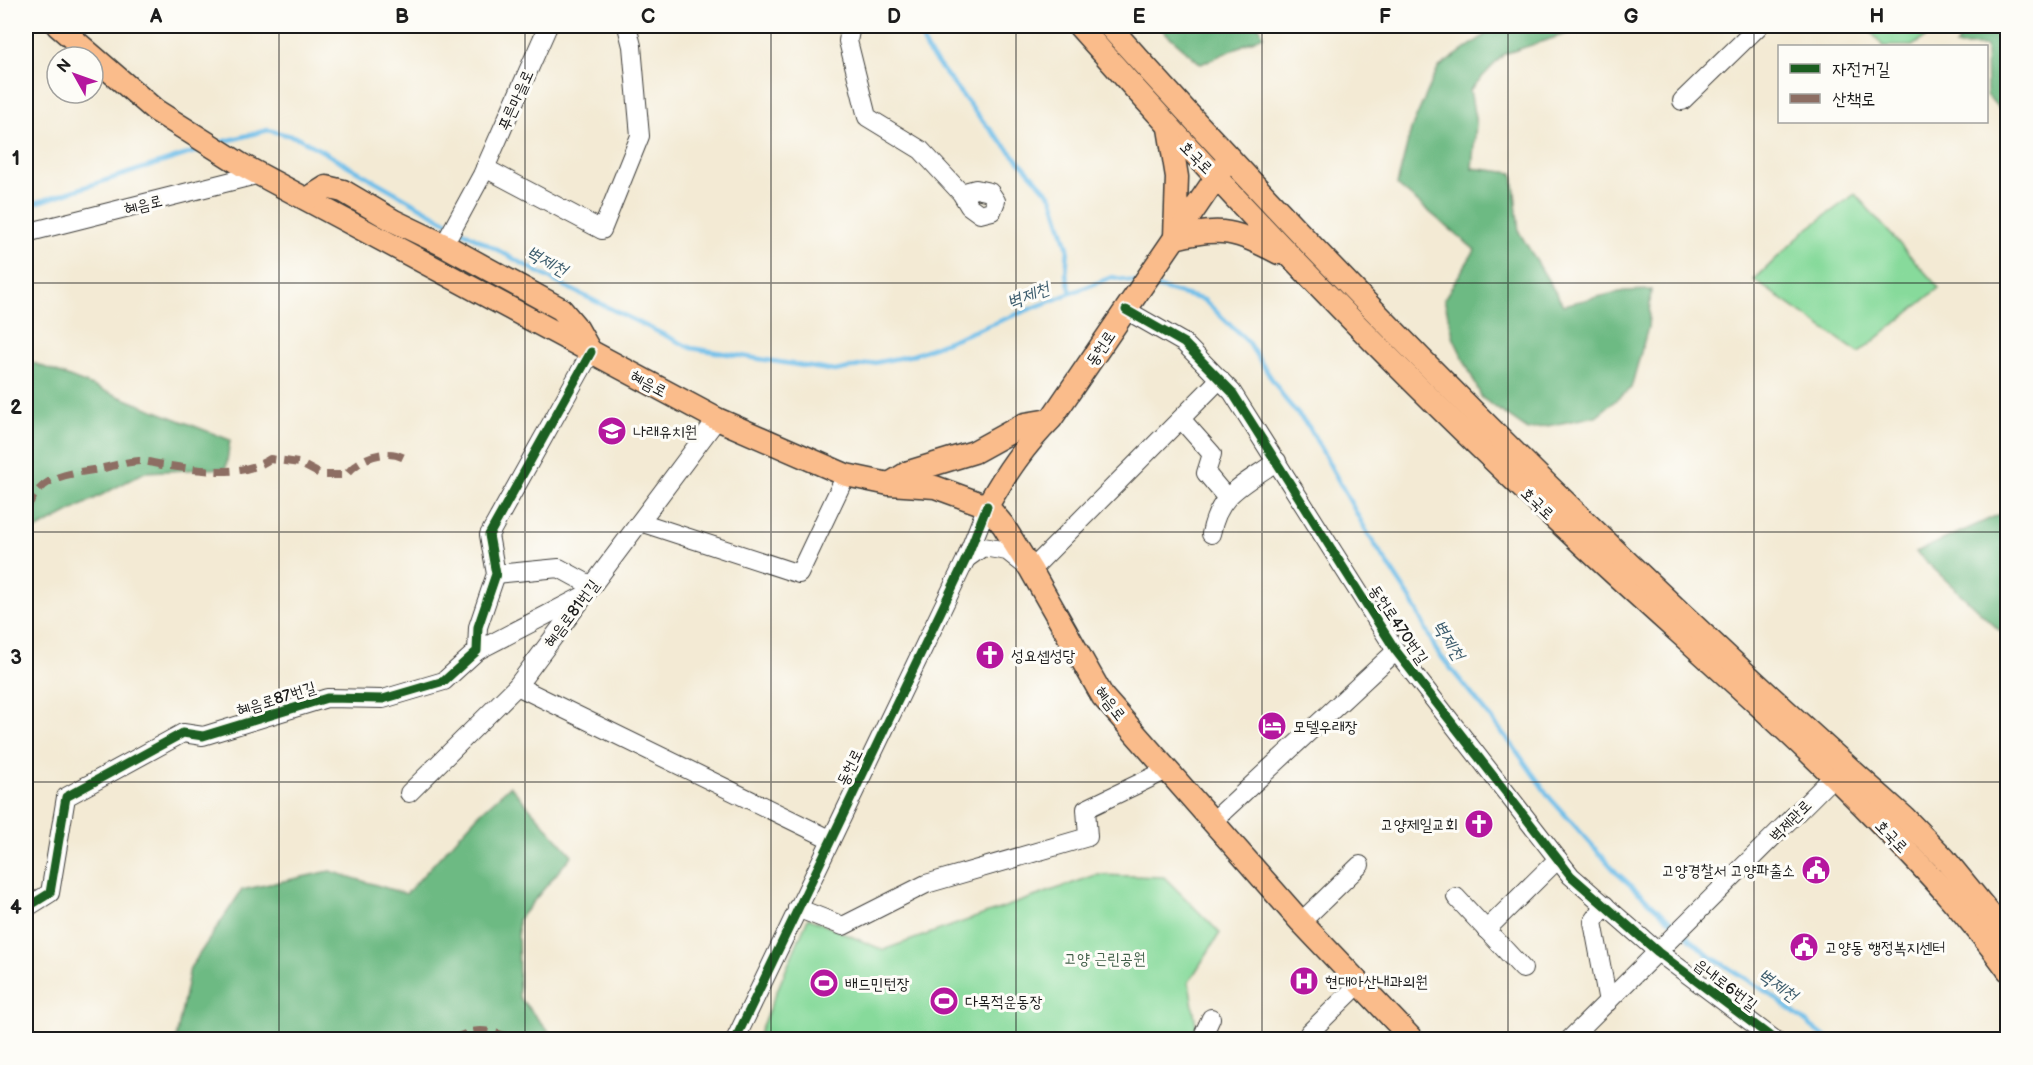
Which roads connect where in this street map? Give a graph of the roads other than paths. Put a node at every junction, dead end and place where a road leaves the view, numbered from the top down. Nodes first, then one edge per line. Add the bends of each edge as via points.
1 (58, 26) edge
2 (548, 26) edge
3 (627, 26) edge
4 (851, 26) edge
5 (1079, 26) edge
6 (1109, 26) edge
7 (1759, 26) edge
8 (1682, 101) dead end
9 (1169, 128) junction
10 (1230, 158) junction
11 (251, 169) junction
12 (484, 171) junction
13 (1216, 177) junction
14 (961, 192) dead end
15 (307, 199) junction
16 (26, 233) edge
17 (1175, 238) junction
18 (447, 240) junction
19 (1292, 260) junction
20 (1130, 304) junction
21 (591, 352) junction
22 (1221, 379) junction
23 (717, 419) junction
24 (1050, 419) junction
25 (1181, 419) junction
26 (1276, 461) junction
27 (846, 475) junction
28 (890, 484) junction
29 (1226, 497) junction
30 (987, 506) junction
31 (640, 522) junction
32 (1211, 534) dead end
33 (966, 559) junction
34 (1031, 570) junction
35 (496, 574) junction
36 (589, 590) junction
37 (477, 651) junction
38 (1396, 651) junction
39 (517, 686) junction
40 (1167, 770) junction
41 (1840, 770) junction
42 (410, 793) dead end
43 (1212, 822) junction
44 (830, 839) junction
45 (1558, 859) junction
46 (1360, 865) dead end
47 (1456, 897) dead end
48 (1605, 905) junction
49 (26, 908) edge
50 (797, 908) junction
51 (1301, 922) junction
52 (1486, 930) junction
53 (2007, 936) edge
54 (1663, 947) junction
55 (1523, 969) dead end
56 (2007, 970) edge
57 (1358, 985) junction
58 (1608, 1002) junction
59 (1211, 1018) dead end
60 (1763, 1036) edge
61 (735, 1040) edge
62 (1201, 1040) edge
63 (1308, 1040) edge
64 (1413, 1040) edge
65 (1569, 1040) edge

1 - 11 main road via 155,110
2 - 12 street, 푸른마을로
3 - 12 street via 640,136 602,230
4 - 14 street via 848,41 867,117 921,150
5 - 9 main road, 호국로
6 - 10 main road, 호국로
7 - 8 street
9 - 13 main road, 호국로
9 - 17 main road via 1177,177
10 - 13 main road
10 - 41 main road, 호국로 via 1302,238 1491,429
11 - 15 main road, 혜음로
11 - 16 street, 혜음로
12 - 18 street, 푸른마을로
13 - 17 main road
13 - 19 main road, 호국로
15 - 18 main road via 326,187 343,191 394,221
15 - 21 main road, 혜음로
17 - 19 main road via 1227,231
17 - 20 main road, 동헌로
18 - 21 main road via 561,309
19 - 41 main road, 호국로 via 1555,519
20 - 22 street, 동헌로470번길 via 1184,343
20 - 24 main road, 동헌로
21 - 23 main road, 혜음로
21 - 35 street via 489,535
22 - 25 street
22 - 26 street, 동헌로470번길
23 - 27 main road, 혜음로
23 - 31 street, 혜음로81번길
24 - 28 main road via 1025,424 974,452 909,472
24 - 30 main road, 동헌로 via 1025,445
25 - 29 street via 1212,454 1206,473
25 - 34 street
26 - 29 street
26 - 38 street, 동헌로470번길
27 - 28 main road, 혜음로
27 - 31 street via 799,574
28 - 30 main road, 혜음로 via 935,487
29 - 32 street via 1215,513
30 - 33 street, 동헌로
30 - 34 main road, 혜음로
31 - 36 street, 혜음로81번길
33 - 34 street via 983,547 1007,551
33 - 44 street, 동헌로
34 - 40 main road, 혜음로 via 1103,697
35 - 36 street via 559,568
35 - 37 street via 478,627
36 - 37 street
36 - 39 street, 혜음로81번길
37 - 49 street, 혜음로87번길 via 444,681 382,699 327,698 203,736 183,733 66,797 50,893
38 - 43 street
38 - 45 street, 동헌로470번길
39 - 42 street, 혜음로81번길
39 - 44 street
40 - 43 main road, 혜음로
40 - 50 street via 1086,809 1088,837 926,884 843,926
41 - 53 main road, 호국로 via 1904,817 1944,858
41 - 54 street, 벽제관로
41 - 56 main road, 호국로 via 1982,934
43 - 51 main road, 혜음로
44 - 50 street, 동헌로
45 - 48 street, 동헌로470번길 via 1571,876
45 - 52 street
46 - 51 street
47 - 52 street
48 - 54 street, 동헌로470번길
48 - 58 street via 1593,922
50 - 61 street, 동헌로
51 - 57 main road, 혜음로
52 - 55 street
54 - 58 street
54 - 60 street, 읍내로6번길
57 - 63 street via 1310,1033
57 - 64 main road, 혜음로
58 - 65 street
59 - 62 street

